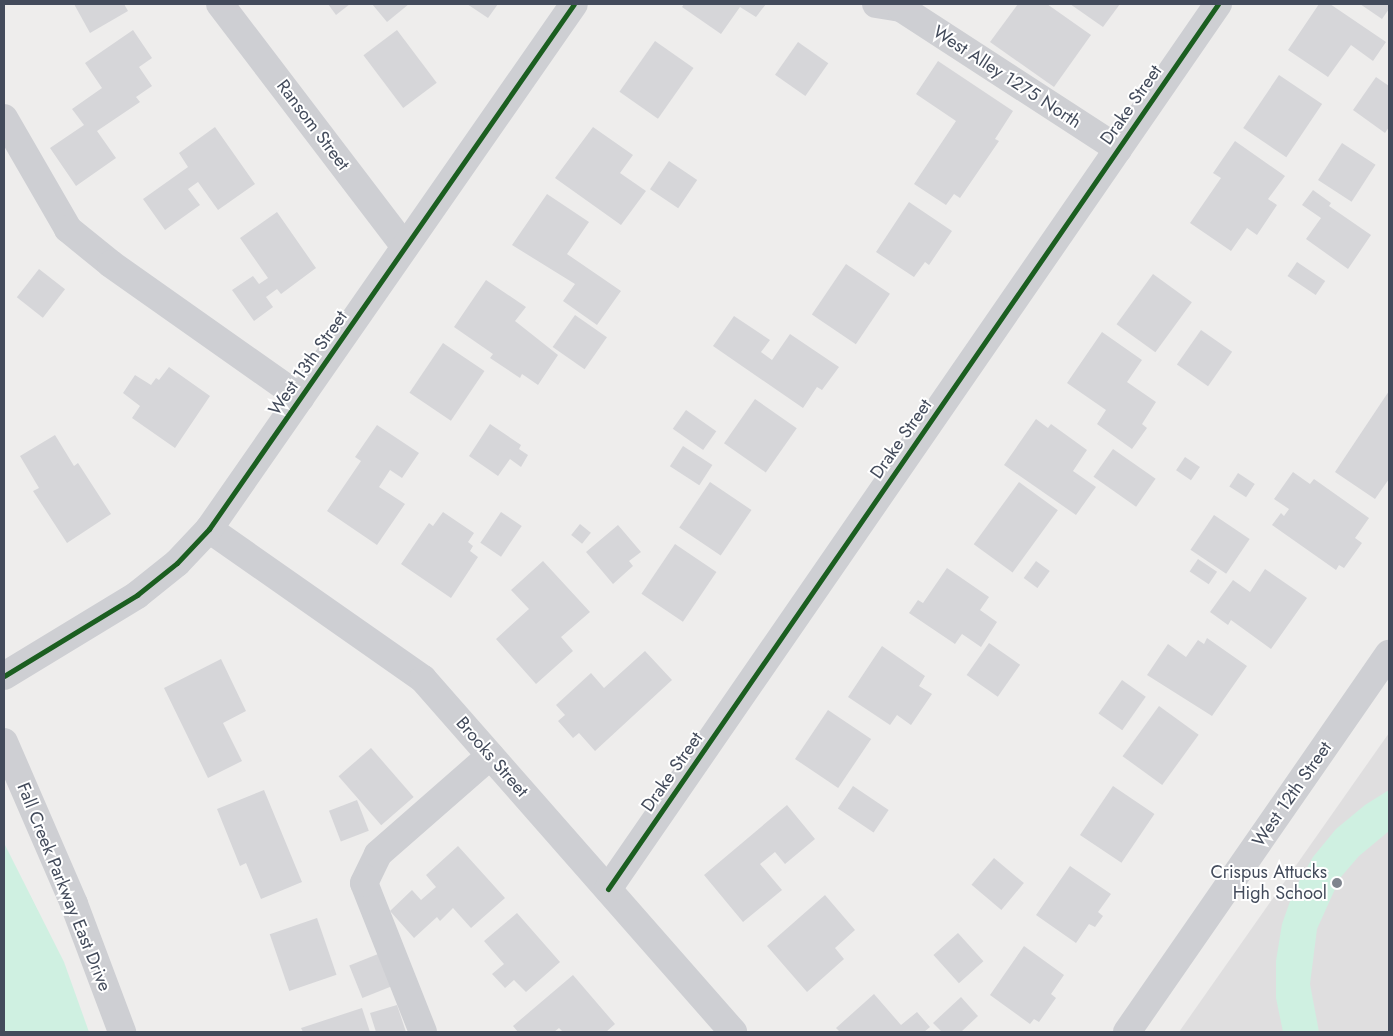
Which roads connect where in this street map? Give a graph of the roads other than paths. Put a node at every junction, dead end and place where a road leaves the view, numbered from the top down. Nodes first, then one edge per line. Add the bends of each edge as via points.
1 (220, 4) edge
2 (574, 4) edge
3 (1218, 4) edge
4 (894, 5) edge
5 (4, 118) edge
6 (1118, 149) junction
7 (405, 247) junction
8 (301, 398) junction
9 (209, 529) junction
10 (1389, 654) edge
11 (4, 676) edge
12 (4, 742) edge
13 (490, 756) junction
14 (608, 889) junction
15 (122, 1032) edge
16 (423, 1032) edge
17 (733, 1032) edge
18 (1128, 1032) edge

1 - 7 street, Ransom Street
2 - 7 street, West 13th Street
3 - 6 street, Drake Street
4 - 6 street, West Alley 1275 North
5 - 8 street via 68,229 111,264
6 - 14 street, Drake Street
7 - 8 street, West 13th Street
8 - 9 street, West 13th Street
9 - 11 street, West 13th Street via 177,563 138,595
9 - 13 street, Brooks Street via 423,679
10 - 18 street, West 12th Street
12 - 15 street, Fall Creek Parkway East Drive via 74,904
13 - 14 street, Brooks Street
13 - 16 street via 378,854 364,883
14 - 17 street, Brooks Street

